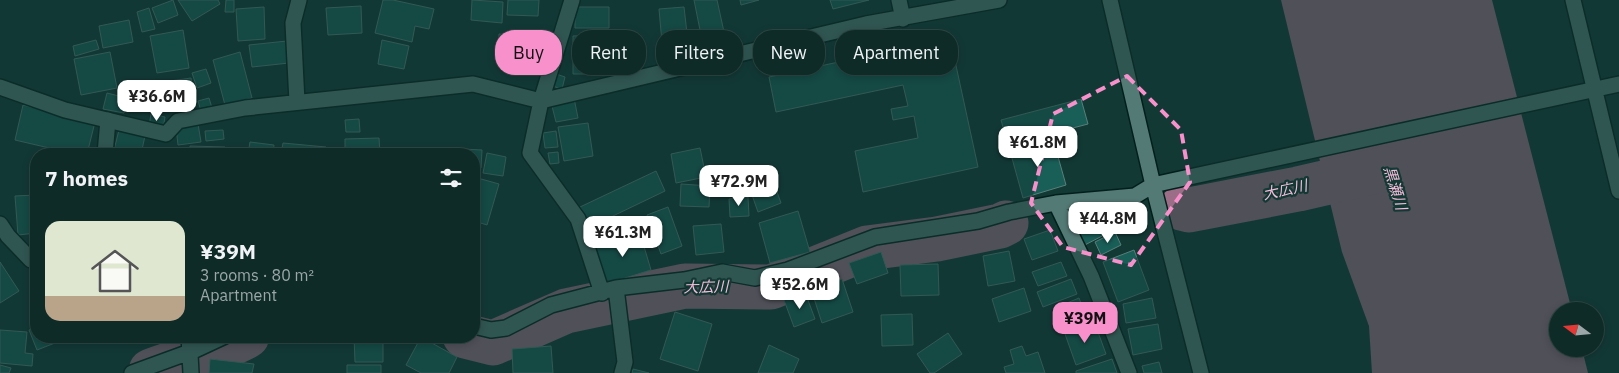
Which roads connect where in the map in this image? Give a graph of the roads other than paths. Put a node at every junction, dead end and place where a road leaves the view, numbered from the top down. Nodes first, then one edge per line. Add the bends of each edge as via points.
1 (299, 0) edge
2 (572, 0) edge
3 (900, 0) edge
4 (998, 0) edge
5 (1110, 0) edge
6 (1573, 0) edge
7 (903, 19) junction
8 (1619, 84) edge
9 (1595, 89) junction
10 (1, 91) edge
11 (541, 101) junction
12 (296, 102) junction
13 (108, 120) junction
14 (106, 148) edge
15 (1154, 185) junction
16 (1619, 191) edge
17 (1056, 203) junction
18 (0, 224) edge
19 (30, 260) edge
20 (609, 290) junction
21 (480, 327) edge
22 (189, 343) edge
23 (209, 343) edge
24 (189, 352) junction
25 (132, 373) edge
26 (191, 373) edge
27 (622, 373) edge
28 (1129, 373) edge
29 (1201, 373) edge

1 - 12 street via 293,23
2 - 11 street
3 - 7 street
4 - 7 street
5 - 15 street
6 - 9 street
7 - 11 street via 866,24
8 - 9 street
9 - 15 street
9 - 16 street
10 - 13 street
11 - 12 street via 473,84
11 - 20 street via 530,153 578,219
12 - 13 street via 178,121 166,134
13 - 14 street
15 - 17 street via 1136,196
15 - 29 street
17 - 20 street via 978,221 875,238 788,270 755,278 722,272
17 - 28 street via 1091,276
18 - 19 street
20 - 21 street via 551,305 506,328
20 - 27 street via 625,362
22 - 24 street
23 - 24 street
24 - 25 street
24 - 26 street

